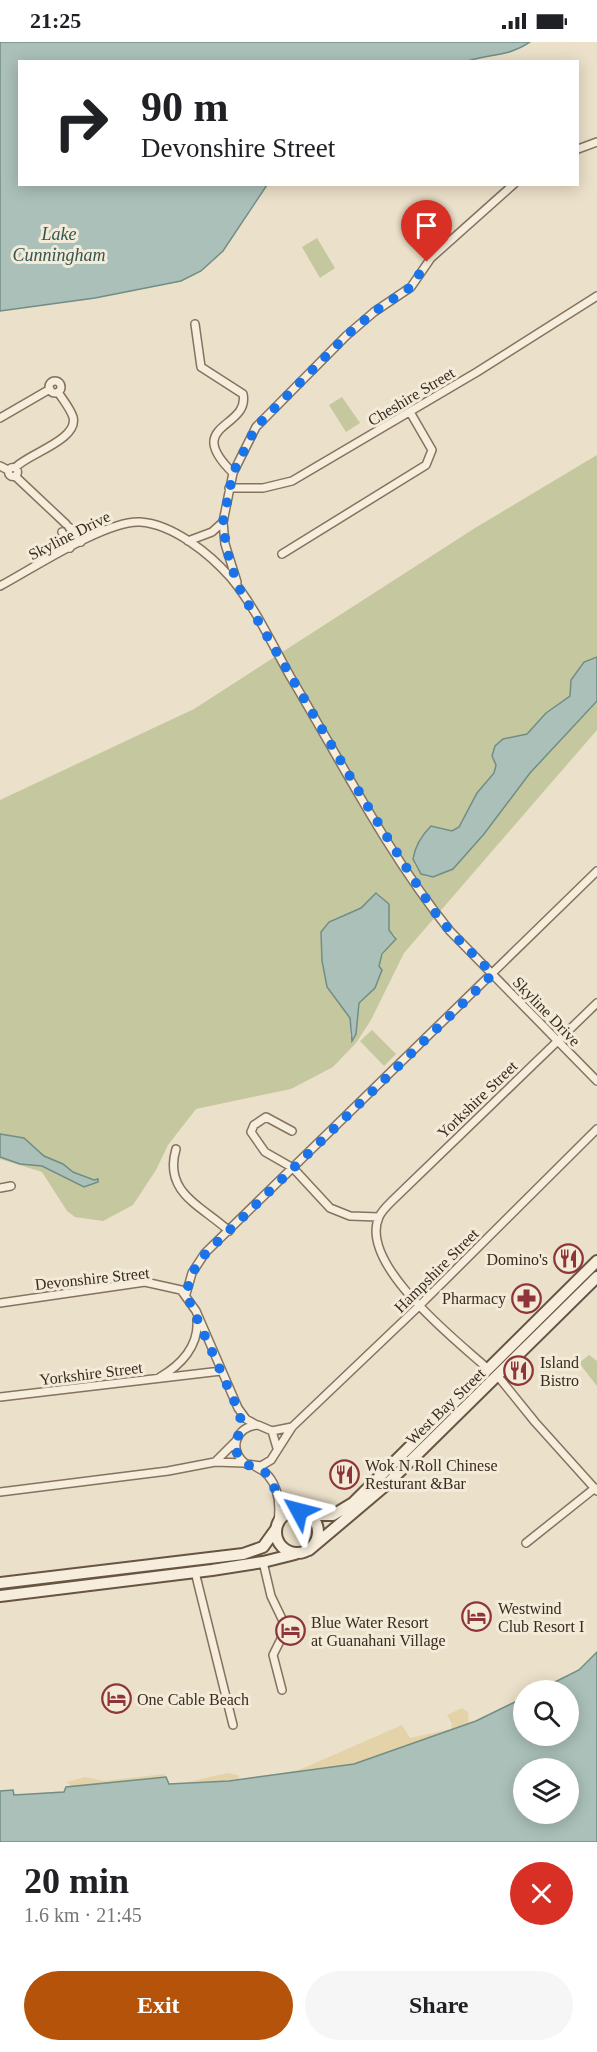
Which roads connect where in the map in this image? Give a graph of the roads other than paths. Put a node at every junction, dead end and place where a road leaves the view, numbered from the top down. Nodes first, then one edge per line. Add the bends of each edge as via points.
1 (597, 142) edge
2 (579, 149) edge
3 (512, 186) edge
4 (597, 296) edge
5 (195, 324) dead end
6 (410, 412) junction
7 (0, 418) edge
8 (0, 466) edge
9 (13, 471) junction
10 (233, 473) junction
11 (229, 488) junction
12 (223, 522) junction
13 (64, 528) junction
14 (81, 542) junction
15 (188, 542) junction
16 (70, 548) junction
17 (282, 554) dead end
18 (0, 586) edge
19 (241, 592) junction
20 (597, 871) edge
21 (493, 974) junction
22 (597, 1003) edge
23 (557, 1040) junction
24 (597, 1081) edge
25 (597, 1129) edge
26 (292, 1131) dead end
27 (176, 1149) dead end
28 (293, 1168) junction
29 (11, 1186) dead end
30 (0, 1188) edge
31 (379, 1217) junction
32 (229, 1231) junction
33 (597, 1261) edge
34 (597, 1277) edge
35 (186, 1294) junction
36 (0, 1303) edge
37 (418, 1307) junction
38 (196, 1311) junction
39 (487, 1368) junction
40 (221, 1371) junction
41 (497, 1375) junction
42 (158, 1379) junction
43 (0, 1397) edge
44 (238, 1408) junction
45 (258, 1425) junction
46 (292, 1427) junction
47 (273, 1431) junction
48 (237, 1438) junction
49 (276, 1452) junction
50 (215, 1462) junction
51 (246, 1464) junction
52 (256, 1467) junction
53 (273, 1482) junction
54 (596, 1489) edge
55 (1, 1493) edge
56 (279, 1498) junction
57 (293, 1511) junction
58 (310, 1515) junction
59 (277, 1525) junction
60 (526, 1543) dead end
61 (309, 1550) junction
62 (295, 1554) junction
63 (263, 1562) junction
64 (195, 1572) junction
65 (0, 1583) edge
66 (0, 1596) edge
67 (282, 1690) dead end
68 (233, 1725) dead end

1 - 2 street
3 - 10 street via 431,258 411,287 346,336 278,403 256,427
4 - 6 street, Cheshire Street
5 - 10 street via 201,367 243,394 242,405 213,444 218,458
6 - 11 street, Cheshire Street via 292,481 263,488
6 - 17 street via 432,450 426,465
7 - 9 street via 50,389 52,382 58,382 58,392 72,415 71,428 62,439
8 - 9 street
9 - 13 street
10 - 11 street
11 - 12 street
12 - 15 street via 212,532
12 - 19 street via 225,544
13 - 14 street
13 - 16 street
14 - 15 street, Skyline Drive via 117,525 141,522
14 - 16 street, Skyline Drive
15 - 19 street, Skyline Drive via 220,566
16 - 18 street, Skyline Drive
19 - 21 street, Skyline Drive via 416,886 450,931
20 - 21 street
21 - 23 street, Skyline Drive
21 - 28 street
22 - 23 street, Yorkshire Street
23 - 24 street, Skyline Drive
23 - 31 street, Yorkshire Street
25 - 37 street, Hampshire Street
26 - 28 street via 266,1117 250,1132 270,1156
27 - 32 street via 172,1163 182,1190 190,1202
28 - 31 street via 323,1202 339,1213
28 - 32 street
29 - 30 street
31 - 37 street via 378,1244 394,1275
32 - 35 street via 197,1263
33 - 39 main road, West Bay Street
34 - 41 main road, West Bay Street
35 - 36 street, Devonshire Street via 145,1282
35 - 38 street
37 - 39 street
37 - 46 street, Hampshire Street
38 - 40 street
38 - 42 street via 197,1329 188,1353
39 - 58 main road, West Bay Street via 353,1503 333,1515
40 - 42 street, Yorkshire Street
40 - 44 street
41 - 54 street
41 - 61 main road, West Bay Street via 386,1485
42 - 43 street, Yorkshire Street
44 - 45 street via 246,1419
44 - 48 street via 241,1420
45 - 47 street
45 - 48 street via 247,1427
46 - 47 street
46 - 49 street, Hampshire Street
47 - 49 street
48 - 50 street
48 - 51 street via 236,1453
49 - 52 street via 266,1464
49 - 53 street
50 - 51 street
50 - 55 street
51 - 52 street
52 - 53 street
53 - 56 street
54 - 60 street
56 - 57 street
56 - 59 street
57 - 58 main road
57 - 59 main road
58 - 61 main road via 318,1533
59 - 62 main road via 278,1544
59 - 65 main road via 263,1547 243,1554
61 - 62 main road
62 - 63 main road
63 - 64 main road
63 - 67 street via 283,1621 282,1637 273,1655
64 - 66 main road
64 - 68 street

